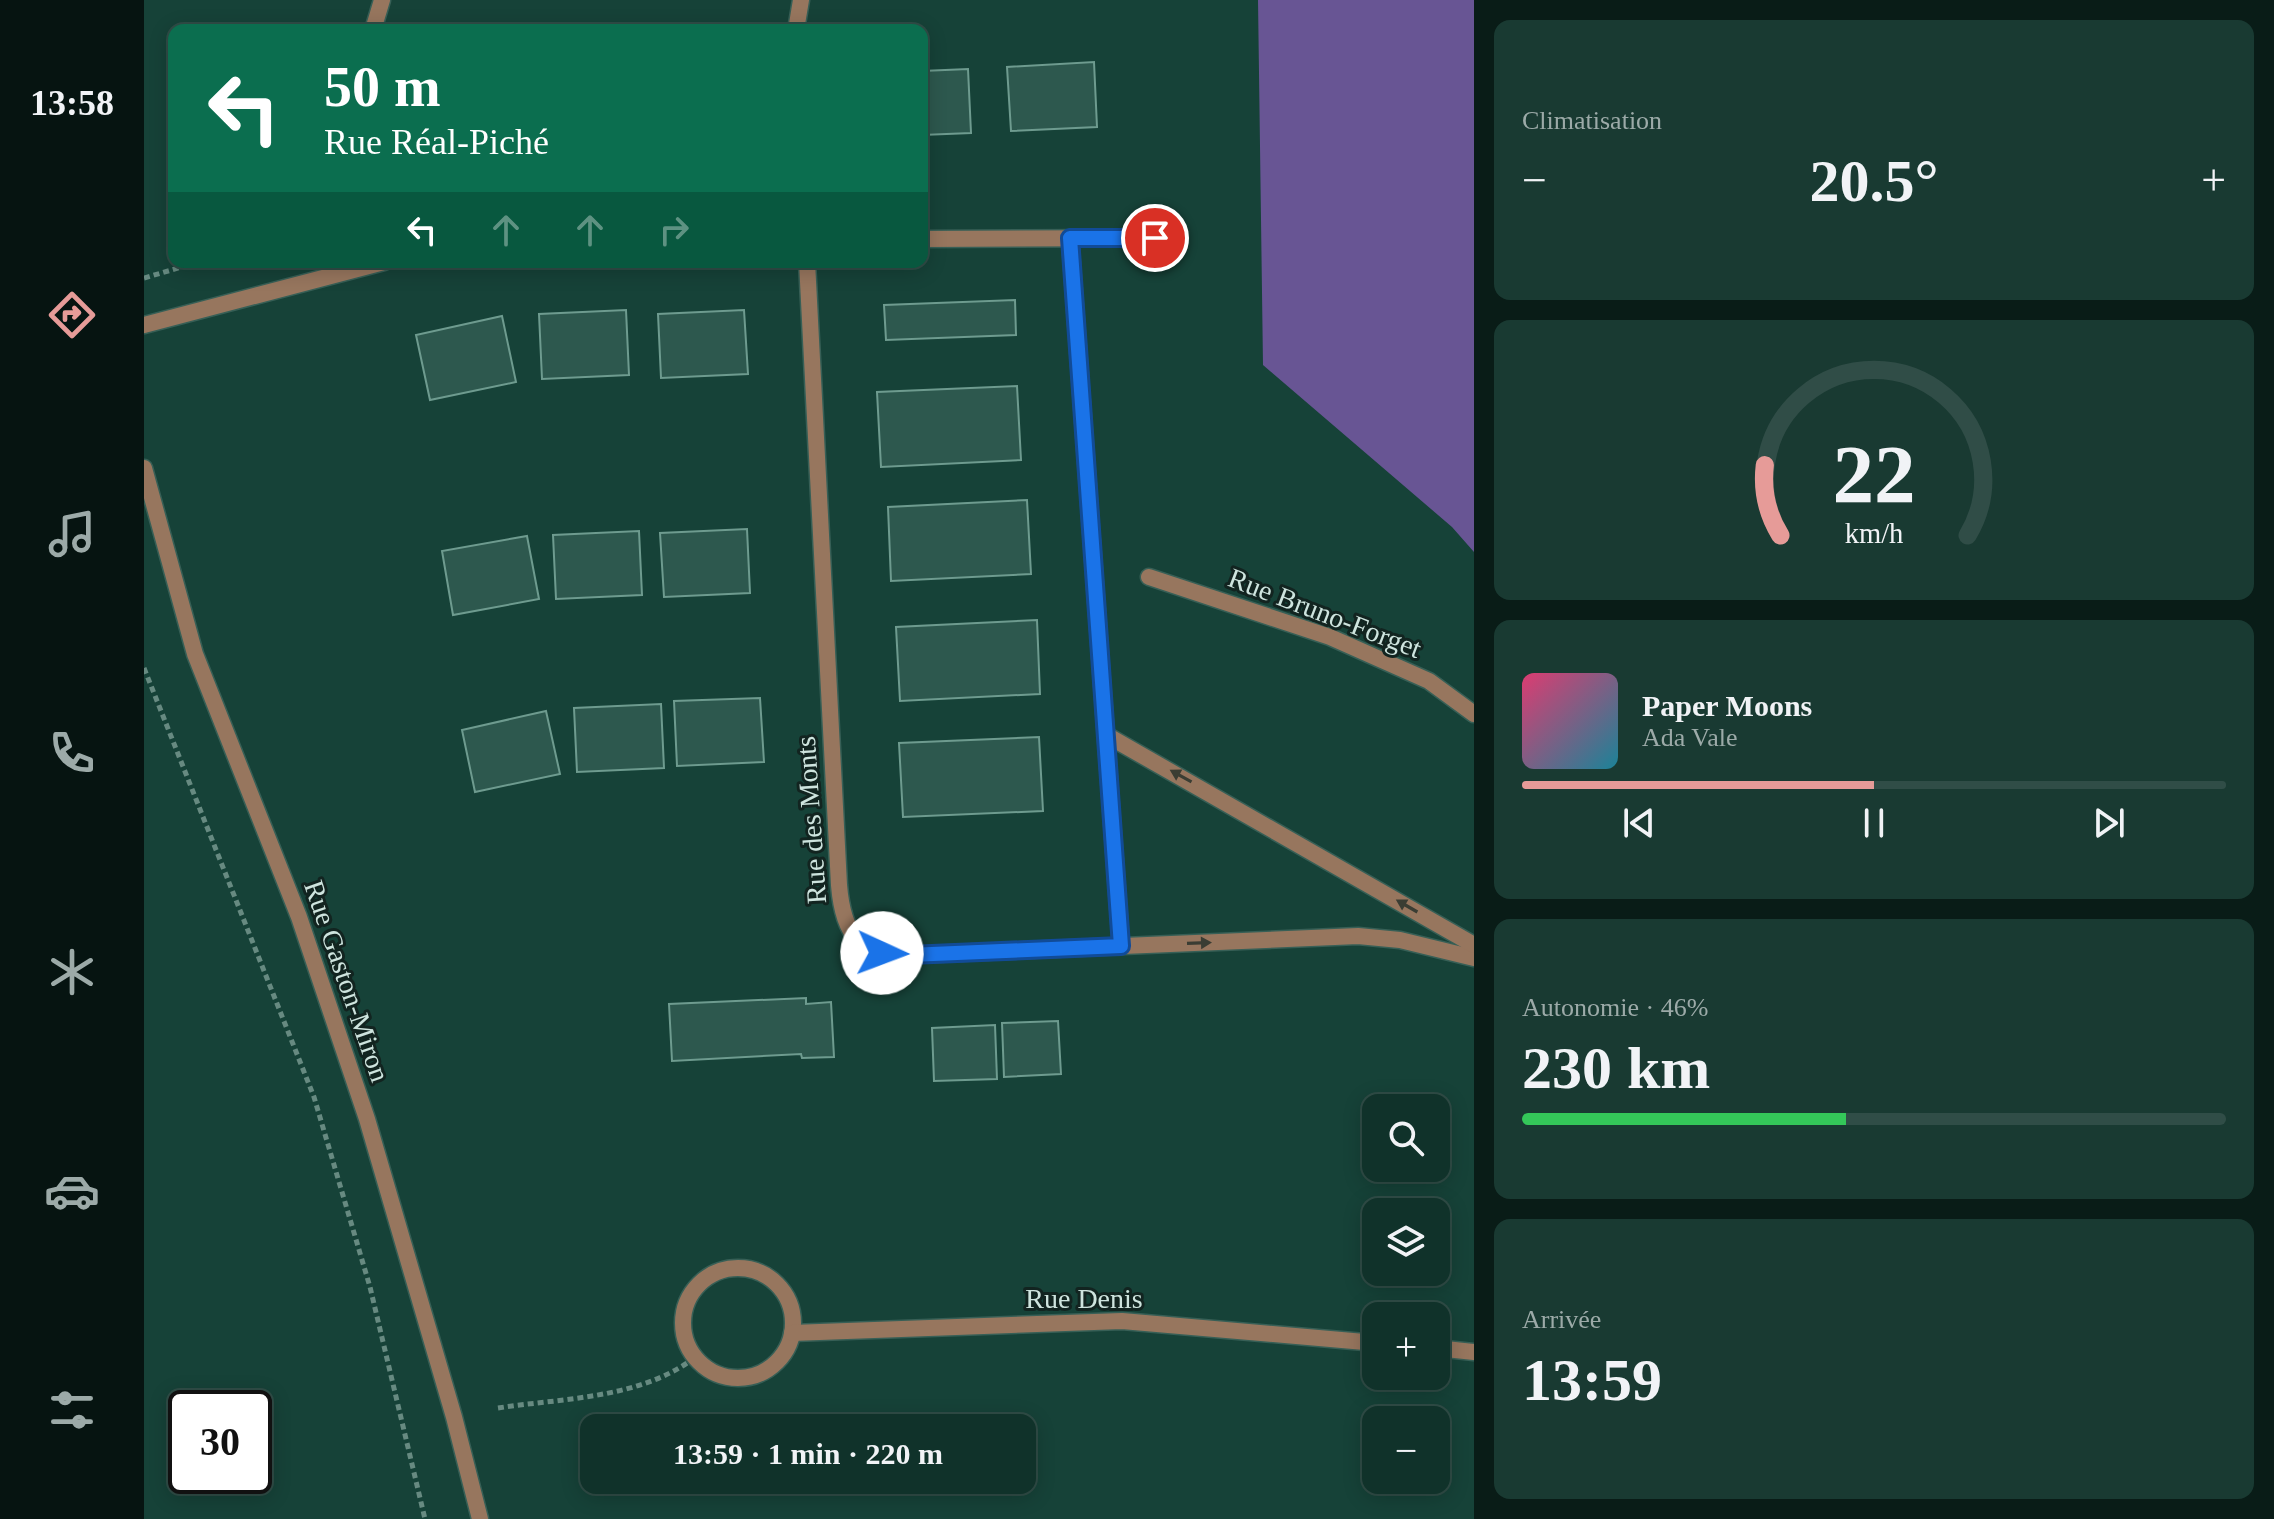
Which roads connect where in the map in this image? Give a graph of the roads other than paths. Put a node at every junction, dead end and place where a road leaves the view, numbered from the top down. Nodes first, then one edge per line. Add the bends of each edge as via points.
1 (382, 0) edge
2 (801, 0) edge
3 (375, 24) edge
4 (797, 24) edge
5 (1070, 238) junction
6 (1155, 238) dead end
7 (928, 239) edge
8 (361, 268) edge
9 (807, 268) edge
10 (144, 325) edge
11 (144, 468) edge
12 (1149, 577) dead end
13 (1474, 714) edge
14 (1108, 736) junction
15 (1474, 945) edge
16 (1121, 946) junction
17 (1474, 958) edge
18 (792, 1333) junction
19 (1362, 1342) edge
20 (1450, 1349) edge
21 (1474, 1352) edge
22 (480, 1519) edge

1 - 3 street
2 - 4 street
5 - 6 street
5 - 7 street
5 - 14 street
8 - 10 street
9 - 16 street, Rue des Monts via 839,885 846,925 870,949 895,955
11 - 22 street, Rue Gaston-Miron via 195,654 299,917 367,1119
12 - 13 street, Rue Bruno-Forget via 1330,637 1429,681
15 -> 14 street
14 - 16 street
16 -> 17 street, Rue des Monts via 1358,936
18 - 18 street via 787,1297 760,1273 742,1268 707,1277 685,1305 685,1341 707,1370 743,1379 760,1374 787,1350
18 - 19 street, Rue Denis via 1122,1321
20 - 21 street

